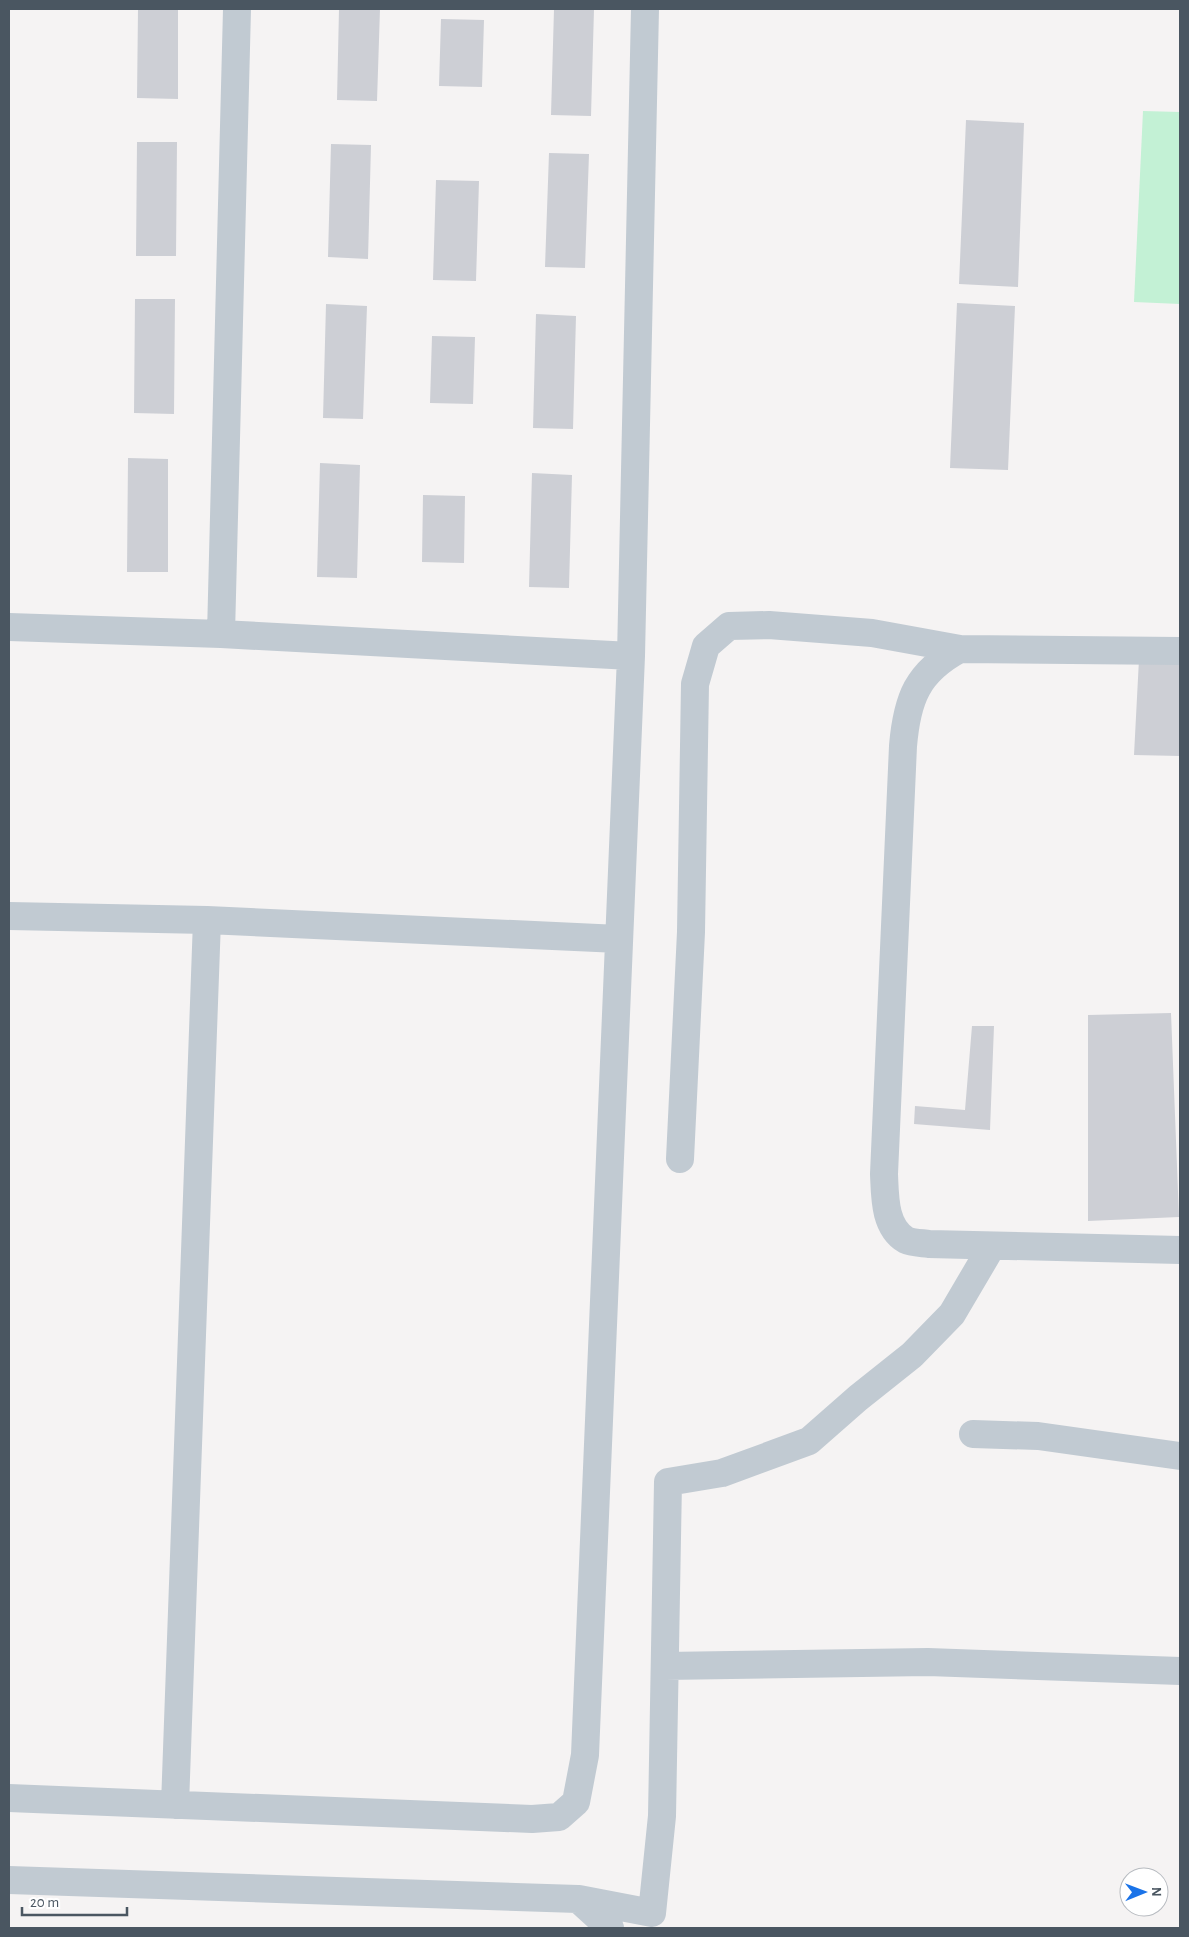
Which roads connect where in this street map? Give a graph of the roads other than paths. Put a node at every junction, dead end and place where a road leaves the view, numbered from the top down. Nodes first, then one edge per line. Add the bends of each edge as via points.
1 (237, 9) edge
2 (645, 9) edge
3 (9, 627) edge
4 (221, 634) junction
5 (960, 649) junction
6 (1180, 651) edge
7 (631, 656) junction
8 (9, 916) edge
9 (207, 920) junction
10 (619, 939) junction
11 (680, 1159) dead end
12 (992, 1246) junction
13 (1180, 1250) edge
14 (974, 1434) dead end
15 (1180, 1456) edge
16 (665, 1666) junction
17 (1180, 1671) edge
18 (9, 1798) edge
19 (175, 1805) junction
20 (9, 1880) edge
21 (578, 1899) junction
22 (654, 1921) edge
23 (610, 1928) edge

1 - 4 street
2 - 7 street
3 - 4 street
4 - 7 street
5 - 6 street
5 - 11 street via 872,633 769,625 729,626 706,646 695,684 690,932
5 - 12 street via 944,657 920,681 906,717 885,1208 896,1231 907,1240
7 - 10 street
8 - 9 street
9 - 10 street
9 - 19 street
10 - 19 street via 585,1755 576,1802 559,1817 532,1819
12 - 13 street
12 - 16 street via 952,1314 912,1355 809,1441 722,1473 668,1482
14 - 15 street via 1038,1436
16 - 17 street via 928,1662
16 - 22 street via 662,1816
18 - 19 street
20 - 21 street
21 - 22 street
21 - 23 street

